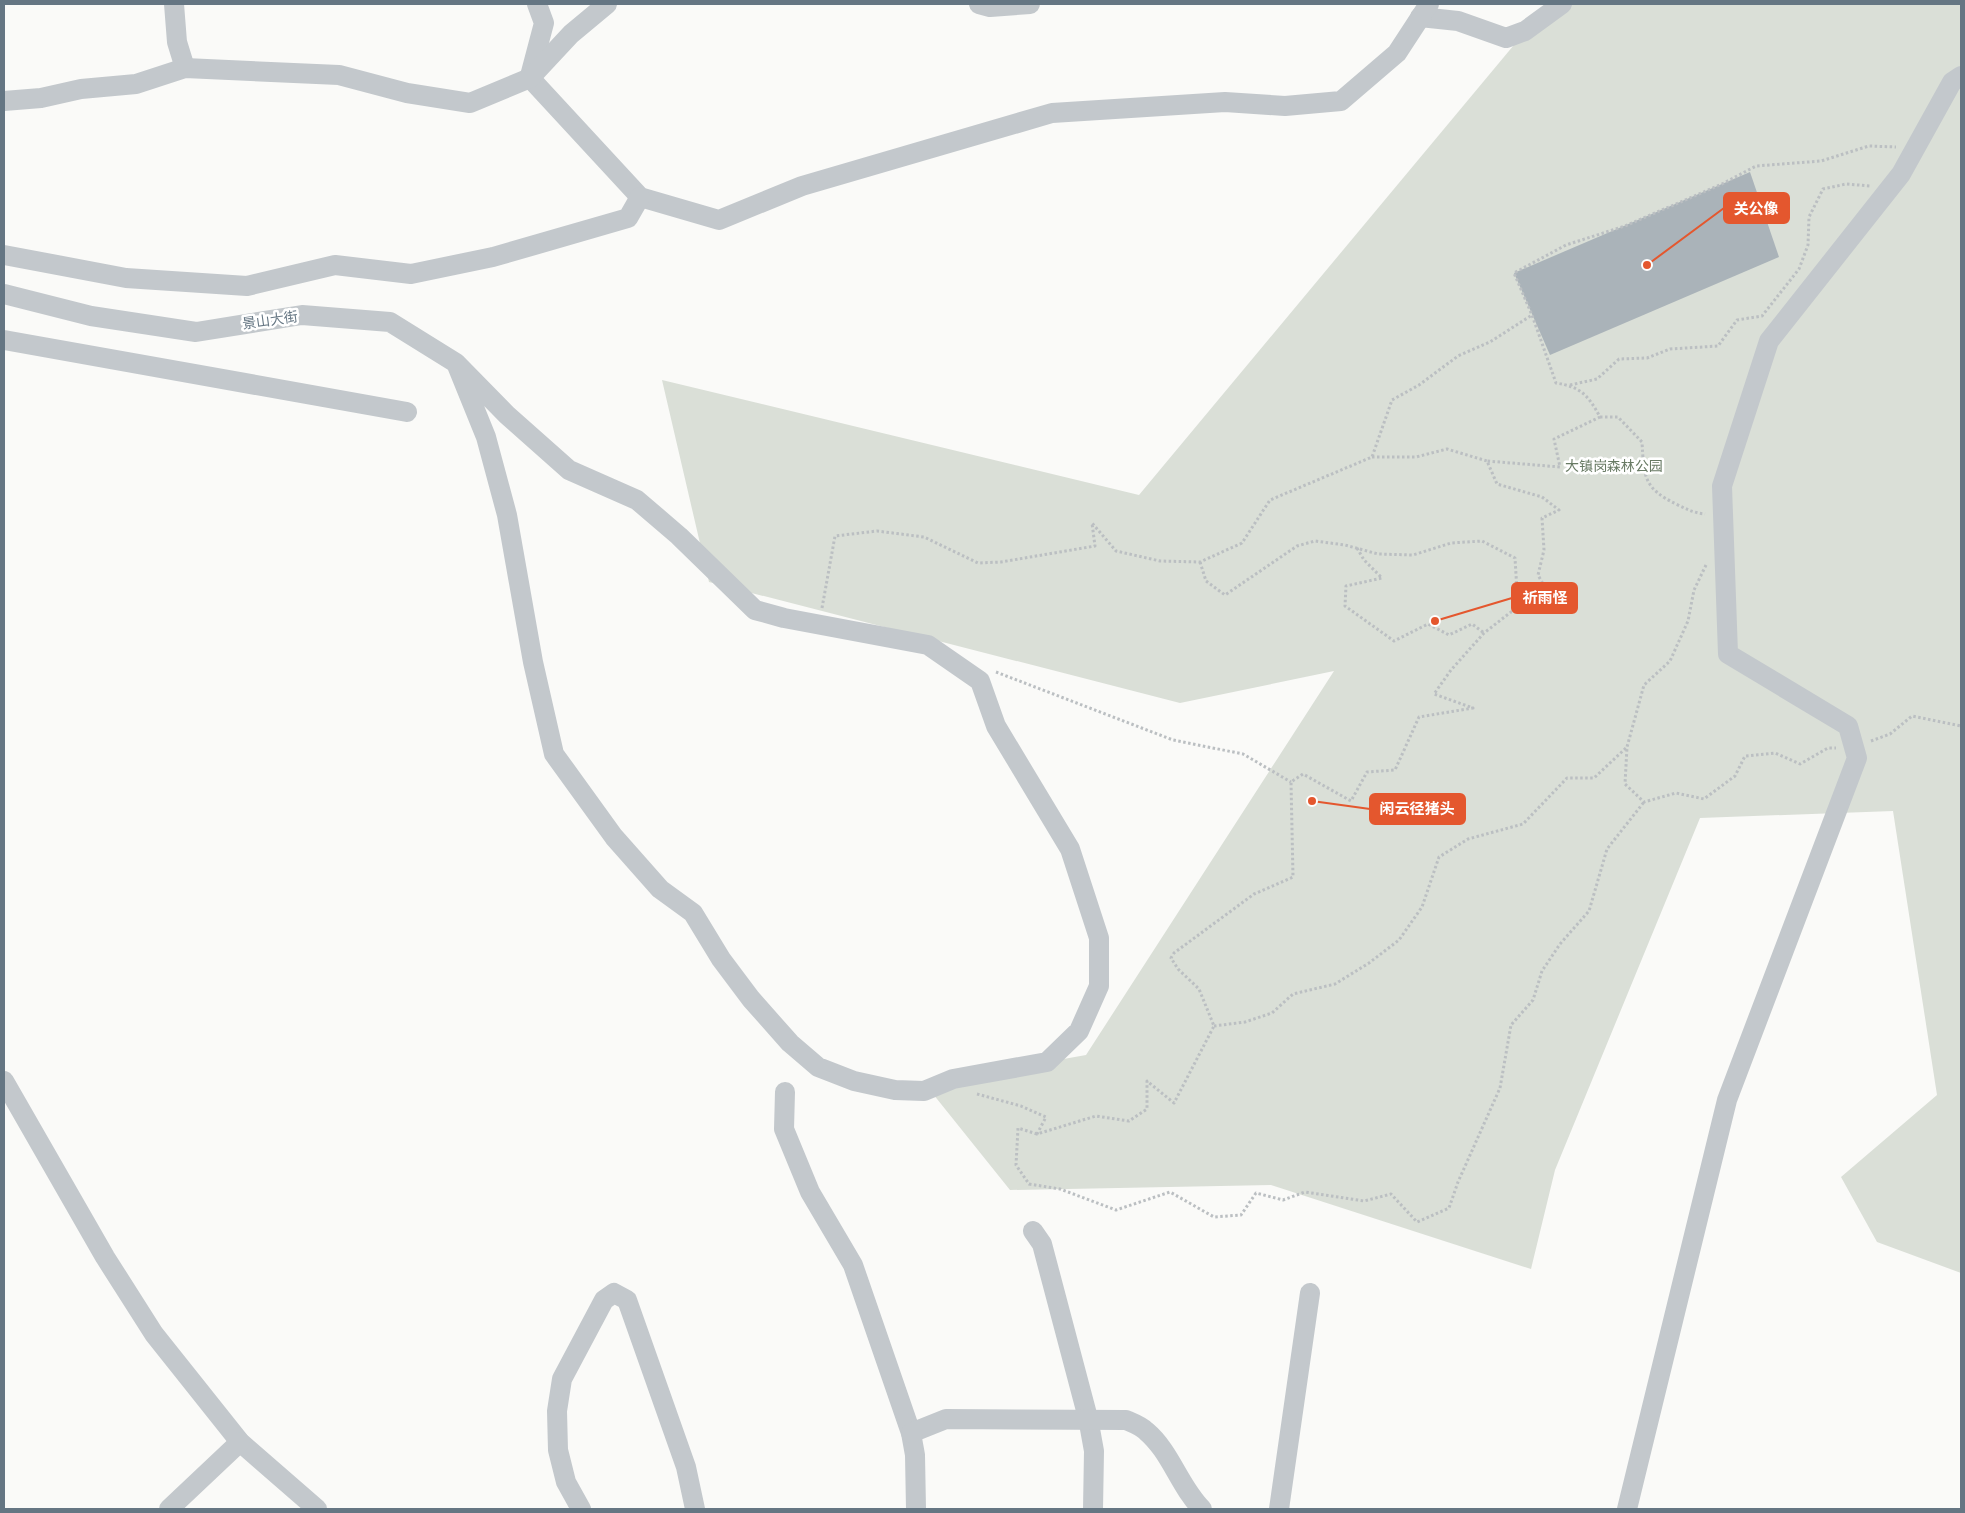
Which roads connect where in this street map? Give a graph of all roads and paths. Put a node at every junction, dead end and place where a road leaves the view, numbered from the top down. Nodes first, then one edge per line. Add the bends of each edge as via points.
1 (174, 4) edge
2 (537, 4) edge
3 (607, 4) edge
4 (979, 4) edge
5 (1030, 4) edge
6 (1562, 4) edge
7 (1425, 11) edge
8 (185, 68) junction
9 (1961, 76) edge
10 (530, 78) junction
11 (4, 101) edge
12 (1917, 145) junction
13 (1891, 187) junction
14 (640, 197) junction
15 (4, 255) edge
16 (4, 294) edge
17 (1532, 315) junction
18 (4, 340) edge
19 (456, 363) junction
20 (1569, 386) junction
21 (406, 412) dead end
22 (1600, 417) junction
23 (1372, 457) junction
24 (1487, 461) junction
25 (1723, 515) junction
26 (1357, 548) junction
27 (1200, 562) junction
28 (1707, 564) dead end
29 (822, 595) dead end
30 (1536, 611) junction
31 (1484, 633) junction
32 (988, 669) dead end
33 (1961, 726) edge
34 (1627, 747) junction
35 (1854, 748) junction
36 (1291, 782) junction
37 (1644, 802) junction
38 (1214, 1026) junction
39 (953, 1079) junction
40 (4, 1081) edge
41 (784, 1092) dead end
42 (1037, 1134) junction
43 (1034, 1231) dead end
44 (1310, 1293) dead end
45 (1088, 1418) junction
46 (911, 1433) junction
47 (240, 1442) junction
48 (169, 1509) edge
49 (317, 1509) edge
50 (581, 1509) edge
51 (695, 1509) edge
52 (916, 1509) edge
53 (1093, 1509) edge
54 (1202, 1509) edge
55 (1279, 1509) edge
56 (1626, 1509) edge

1 - 8 street via 177,42
2 - 10 street via 544,23
3 - 10 street via 572,34
4 - 5 street via 990,7
6 - 7 street via 1525,31 1506,38
7 - 14 street via 1397,53 1341,101 1285,106 1225,102 1052,113 802,186 719,220
8 - 10 street via 339,75 407,94 470,104
8 - 11 street via 136,84 81,88 41,98
9 - 12 street via 1952,82
10 - 14 street
12 - 13 street
12 - 17 path via 1869,146 1821,161 1756,166 1624,226 1566,245 1514,273
13 - 20 path via 1846,184 1823,189 1809,217 1808,245 1799,269 1762,316 1737,320 1718,346 1670,349 1648,358 1619,359 1597,379
13 - 25 street via 1770,341 1722,486
14 - 15 street via 628,218 493,257 411,274 335,265 246,286 126,278
16 - 19 street, 景山大街 via 91,316 196,332 302,315 390,322
17 - 20 path via 1556,383
17 - 23 path via 1490,342 1458,356 1392,400
18 - 21 street
19 - 39 street, 景山大街 via 486,436 507,515 533,662 554,754 614,837 660,889 693,913 721,959 751,999 790,1043 818,1067 854,1081 894,1090 924,1091
19 - 39 street, 景山大街 via 568,470 636,500 679,536 755,610 928,644 980,681 996,726 1070,849 1098,938 1099,986 1079,1031 1046,1062
20 - 22 path via 1588,396
22 - 24 path via 1554,439 1560,467
22 - 25 path via 1618,417 1642,442 1644,471 1656,494 1694,513
23 - 24 path via 1416,457 1447,449
23 - 27 path via 1270,500 1242,543
24 - 30 path via 1497,484 1542,498 1559,510 1542,518 1544,550 1538,575 1552,600
25 - 35 street via 1728,654 1848,726
26 - 27 path via 1315,541 1297,546 1225,595 1206,581
26 - 30 path via 1378,554 1413,555 1451,542 1482,542 1515,558 1517,591
26 - 31 path via 1382,578 1346,586 1345,606 1394,641 1428,624 1449,635 1472,624
27 - 29 path via 1160,561 1116,550 1092,523 1095,546 978,564 924,536 877,531 835,536
28 - 34 path via 1694,590 1688,621 1670,661 1644,685
30 - 31 path via 1511,612
31 - 36 path via 1434,694 1473,708 1419,717 1395,770 1367,772 1351,801 1303,774
32 - 36 path via 1173,740 1243,754
33 - 35 path via 1912,716 1890,734
34 - 37 path via 1625,784
34 - 38 path via 1594,778 1568,778 1523,824 1468,839 1440,858 1422,907 1399,940 1369,963 1335,984 1293,994 1272,1013 1245,1022
35 - 37 path via 1828,748 1800,764 1775,753 1745,756 1735,776 1704,799 1676,793
35 - 56 street via 1857,758 1727,1100
36 - 38 path via 1293,877 1254,894 1171,958 1199,990
37 - 42 path via 1607,849 1589,911 1560,944 1542,971 1533,1000 1511,1025 1500,1088 1449,1208 1417,1222 1391,1194 1364,1201 1305,1192 1283,1200 1256,1193 1241,1216 1214,1217 1170,1192 1116,1210 1060,1189 1029,1184 1016,1165 1018,1128
38 - 42 path via 1174,1103 1146,1081 1147,1110 1129,1121 1096,1116
39 - 42 path via 977,1094 1021,1106 1046,1117
40 - 47 street via 105,1257 154,1334
41 - 46 street via 784,1129 810,1192 853,1265
43 - 45 street via 1042,1244
44 - 55 street
45 - 46 street via 946,1419
45 - 53 street via 1094,1451
45 - 54 street via 1126,1420 1145,1429 1159,1443 1190,1497
46 - 52 street via 915,1455
47 - 48 street
47 - 49 street
50 - 51 street via 566,1482 558,1450 557,1411 562,1379 604,1300 614,1293 627,1300 686,1467

